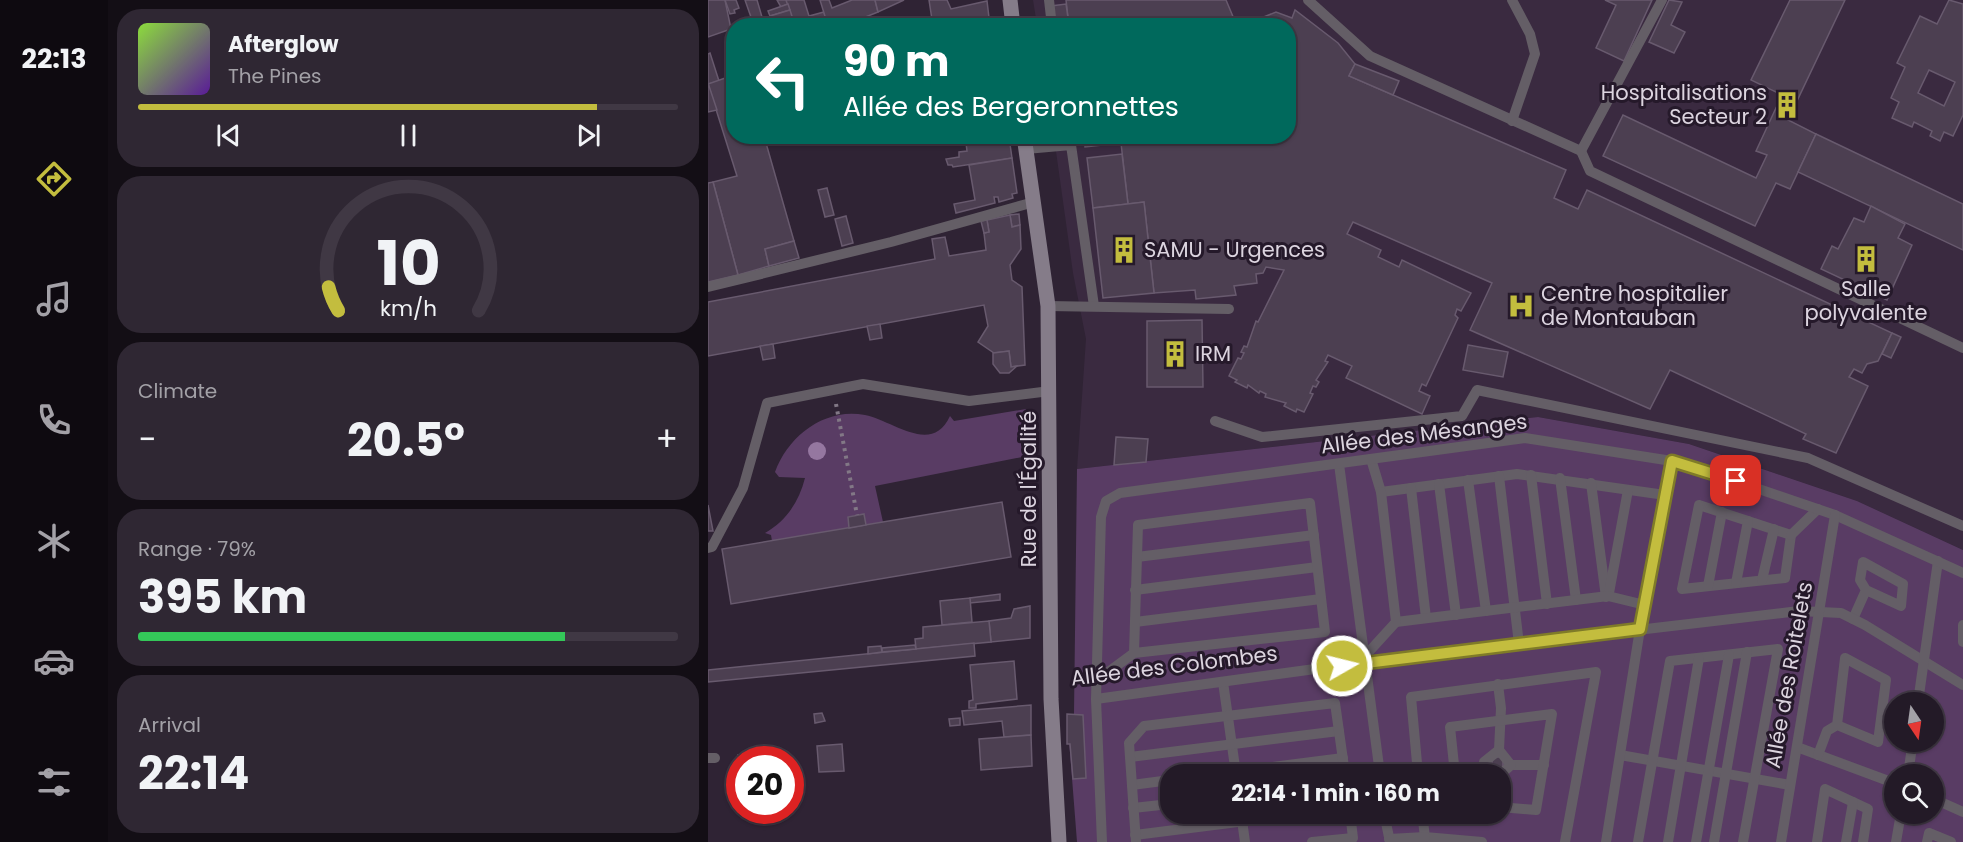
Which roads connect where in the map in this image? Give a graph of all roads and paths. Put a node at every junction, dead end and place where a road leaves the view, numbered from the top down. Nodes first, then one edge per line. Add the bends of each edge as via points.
1 (1010, 0) edge
2 (1049, 0) edge
3 (1308, 0) edge
4 (1512, 0) edge
5 (1662, 0) edge
6 (1012, 18) edge
7 (1051, 18) edge
8 (1512, 121) junction
9 (1025, 144) edge
10 (1070, 144) edge
11 (1581, 151) junction
12 (1034, 202) junction
13 (708, 287) edge
14 (1048, 306) junction
15 (1094, 306) junction
16 (1229, 309) dead end
17 (1963, 348) edge
18 (833, 390) junction
19 (1050, 391) junction
20 (1215, 422) dead end
21 (1371, 459) junction
22 (1672, 461) junction
23 (1340, 464) junction
24 (1531, 475) junction
25 (1499, 476) junction
26 (1560, 478) junction
27 (1468, 480) junction
28 (1591, 483) junction
29 (1439, 484) junction
30 (1411, 488) junction
31 (1628, 490) junction
32 (1381, 492) junction
33 (1665, 495) junction
34 (1818, 509) junction
35 (1722, 512) junction
36 (1835, 515) junction
37 (857, 516) dead end
38 (1748, 521) junction
39 (1963, 526) edge
40 (1774, 529) junction
41 (1314, 535) junction
42 (1791, 535) junction
43 (708, 548) edge
44 (1137, 557) junction
45 (1938, 561) junction
46 (1317, 567) junction
47 (1963, 573) edge
48 (1762, 580) junction
49 (1736, 583) junction
50 (1708, 586) junction
51 (1136, 590) junction
52 (1866, 590) junction
53 (1607, 597) junction
54 (1321, 599) junction
55 (1576, 600) junction
56 (1547, 604) junction
57 (1645, 605) junction
58 (1515, 608) junction
59 (1820, 610) junction
60 (1486, 611) junction
61 (1456, 615) junction
62 (1426, 618) junction
63 (1853, 619) junction
64 (1135, 622) junction
65 (1396, 622) junction
66 (1963, 625) edge
67 (1640, 629) junction
68 (1963, 642) edge
69 (1519, 644) junction
70 (1747, 652) junction
71 (1134, 653) junction
72 (1729, 655) junction
73 (1700, 657) junction
74 (1365, 659) junction
75 (1924, 662) junction
76 (1096, 681) junction
77 (1223, 682) junction
78 (1498, 684) junction
79 (1963, 685) edge
80 (1920, 692) edge
81 (1096, 699) junction
82 (1228, 716) junction
83 (1498, 721) junction
84 (1837, 725) junction
85 (1339, 731) junction
86 (1232, 744) junction
87 (1797, 747) junction
88 (1498, 750) junction
89 (1620, 755) junction
90 (1818, 755) junction
91 (1130, 757) junction
92 (1343, 758) junction
93 (1652, 761) junction
94 (1234, 764) edge
95 (1300, 764) edge
96 (1344, 764) edge
97 (1379, 764) edge
98 (1417, 764) edge
99 (1454, 764) edge
100 (1486, 764) edge
101 (1510, 764) edge
102 (1511, 765) edge
103 (1544, 765) junction
104 (1681, 766) junction
105 (1709, 771) junction
106 (1726, 774) junction
107 (1754, 778) junction
108 (1884, 779) edge
109 (1160, 781) edge
110 (1132, 785) junction
111 (1790, 785) junction
112 (1852, 802) junction
113 (1944, 803) edge
114 (1160, 805) edge
115 (1133, 808) junction
116 (1511, 808) edge
117 (1963, 812) edge
118 (1206, 824) edge
119 (1242, 824) edge
120 (1351, 824) edge
121 (1386, 824) edge
122 (1423, 824) edge
123 (1899, 824) edge
124 (1425, 837) junction
125 (1135, 838) edge
126 (1390, 840) edge
127 (1059, 842) edge
128 (1102, 842) edge
129 (1245, 842) edge
130 (1312, 842) edge
131 (1482, 842) edge
132 (1565, 842) edge
133 (1606, 842) edge
134 (1638, 842) edge
135 (1668, 842) edge
136 (1696, 842) edge
137 (1714, 842) edge
138 (1743, 842) edge
139 (1781, 842) edge
140 (1817, 842) edge
141 (1846, 842) edge
142 (1863, 842) edge
143 (1896, 842) edge
144 (1927, 842) edge
145 (1951, 842) edge

1 - 6 street
2 - 7 lane
3 - 8 lane via 1371,56
4 - 8 lane via 1530,34 1535,54
5 - 11 lane
8 - 11 lane
9 - 12 street, Rue de l'Égalité
10 - 15 lane
11 - 17 lane via 1590,171
12 - 13 lane
12 - 14 street, Rue de l'Égalité
14 - 15 lane
14 - 19 street, Rue de l'Égalité
15 - 16 lane
18 - 19 lane via 863,384 969,401
18 - 37 path
18 - 43 lane via 767,403 743,488
19 - 127 street, Rue de l'Égalité via 1051,699
20 - 39 lane via 1262,437 1462,416 1477,390 1808,458
21 - 22 lane, Allée des Mésanges via 1525,438
21 - 23 lane, Allée des Mésanges
21 - 32 lane
22 - 33 lane
22 - 34 lane, Allée des Mésanges
23 - 74 lane
23 - 76 lane, Allée des Mésanges via 1120,493 1106,501 1101,516
24 - 25 lane
24 - 26 lane
24 - 56 lane
25 - 27 lane
25 - 58 lane
26 - 28 lane
26 - 55 lane
27 - 29 lane
27 - 60 lane
28 - 31 lane
28 - 53 lane
29 - 30 lane
29 - 61 lane
30 - 32 lane
30 - 62 lane
31 - 33 lane
31 - 53 lane
32 - 65 lane
33 - 57 lane
34 - 36 lane, Allée des Mésanges
34 - 42 lane
35 - 38 lane
35 - 50 lane
35 - 50 lane via 1699,505 1682,589
36 - 45 lane, Allée des Mésanges
36 - 59 lane, Allée des Roitelets
38 - 40 lane
38 - 49 lane
40 - 42 lane
40 - 48 lane
41 - 44 lane
41 - 44 lane via 1310,503 1138,525
41 - 46 lane
42 - 48 lane via 1785,578
44 - 51 lane
45 - 47 lane, Allée des Mésanges
45 - 75 lane
46 - 51 lane
46 - 54 lane
48 - 49 lane
49 - 50 lane
51 - 64 lane
52 - 52 lane via 1883,598 1901,606 1904,584 1863,562 1860,580
52 - 63 lane
53 - 55 lane
53 - 57 lane
54 - 64 lane
54 - 71 lane via 1325,632
55 - 56 lane
56 - 58 lane
57 - 67 lane
58 - 60 lane
58 - 69 lane
59 - 63 lane, Allée des Colombes
59 - 67 lane, Allée des Colombes
59 - 87 lane, Allée des Roitelets
60 - 61 lane
61 - 62 lane
62 - 65 lane
63 - 75 lane, Allée des Colombes
64 - 71 lane
65 - 74 lane
66 - 68 lane
67 - 69 lane, Allée des Colombes
67 - 89 lane
69 - 74 lane, Allée des Colombes
70 - 72 lane
70 - 106 lane
70 - 107 lane via 1778,649
71 - 76 lane
72 - 73 lane
72 - 105 lane
73 - 93 lane via 1670,661
73 - 104 lane
74 - 77 lane, Allée des Colombes
74 - 97 lane
75 - 79 lane, Allée des Colombes
75 - 80 lane
76 - 81 lane, Allée des Mésanges
77 - 81 lane, Allée des Colombes
77 - 82 lane
78 - 83 lane
78 - 98 lane via 1410,697
78 - 132 lane via 1596,672
81 - 128 lane, Allée des Mésanges
82 - 85 lane via 1335,703
82 - 86 lane
82 - 91 lane via 1144,726 1129,743
83 - 88 lane
83 - 99 lane via 1450,727
83 - 103 lane via 1552,714
84 - 84 lane via 1842,680 1845,658 1886,680 1878,742
84 - 90 lane via 1827,731
85 - 86 lane
85 - 92 lane
86 - 91 lane
86 - 94 lane
87 - 90 lane
87 - 111 lane, Allée des Roitelets
88 - 100 lane
88 - 101 lane
89 - 93 lane
89 - 133 lane
90 - 108 lane
91 - 110 lane
92 - 95 lane
92 - 96 lane
93 - 104 lane
93 - 134 lane
102 - 103 lane
103 - 116 lane via 1536,810
104 - 105 lane
104 - 135 lane
105 - 106 lane
105 - 136 lane
106 - 107 lane
106 - 137 lane
107 - 111 lane
107 - 138 lane
109 - 110 lane
110 - 115 lane
111 - 139 lane, Allée des Roitelets
112 - 140 lane via 1825,789
112 - 141 lane
112 - 142 lane via 1868,809
113 - 117 lane
114 - 115 lane
115 - 125 lane
118 - 125 lane
119 - 129 lane
120 - 130 lane via 1353,838
121 - 126 lane
122 - 124 lane
123 - 143 lane
124 - 126 lane
124 - 131 lane
144 - 145 lane via 1929,832

